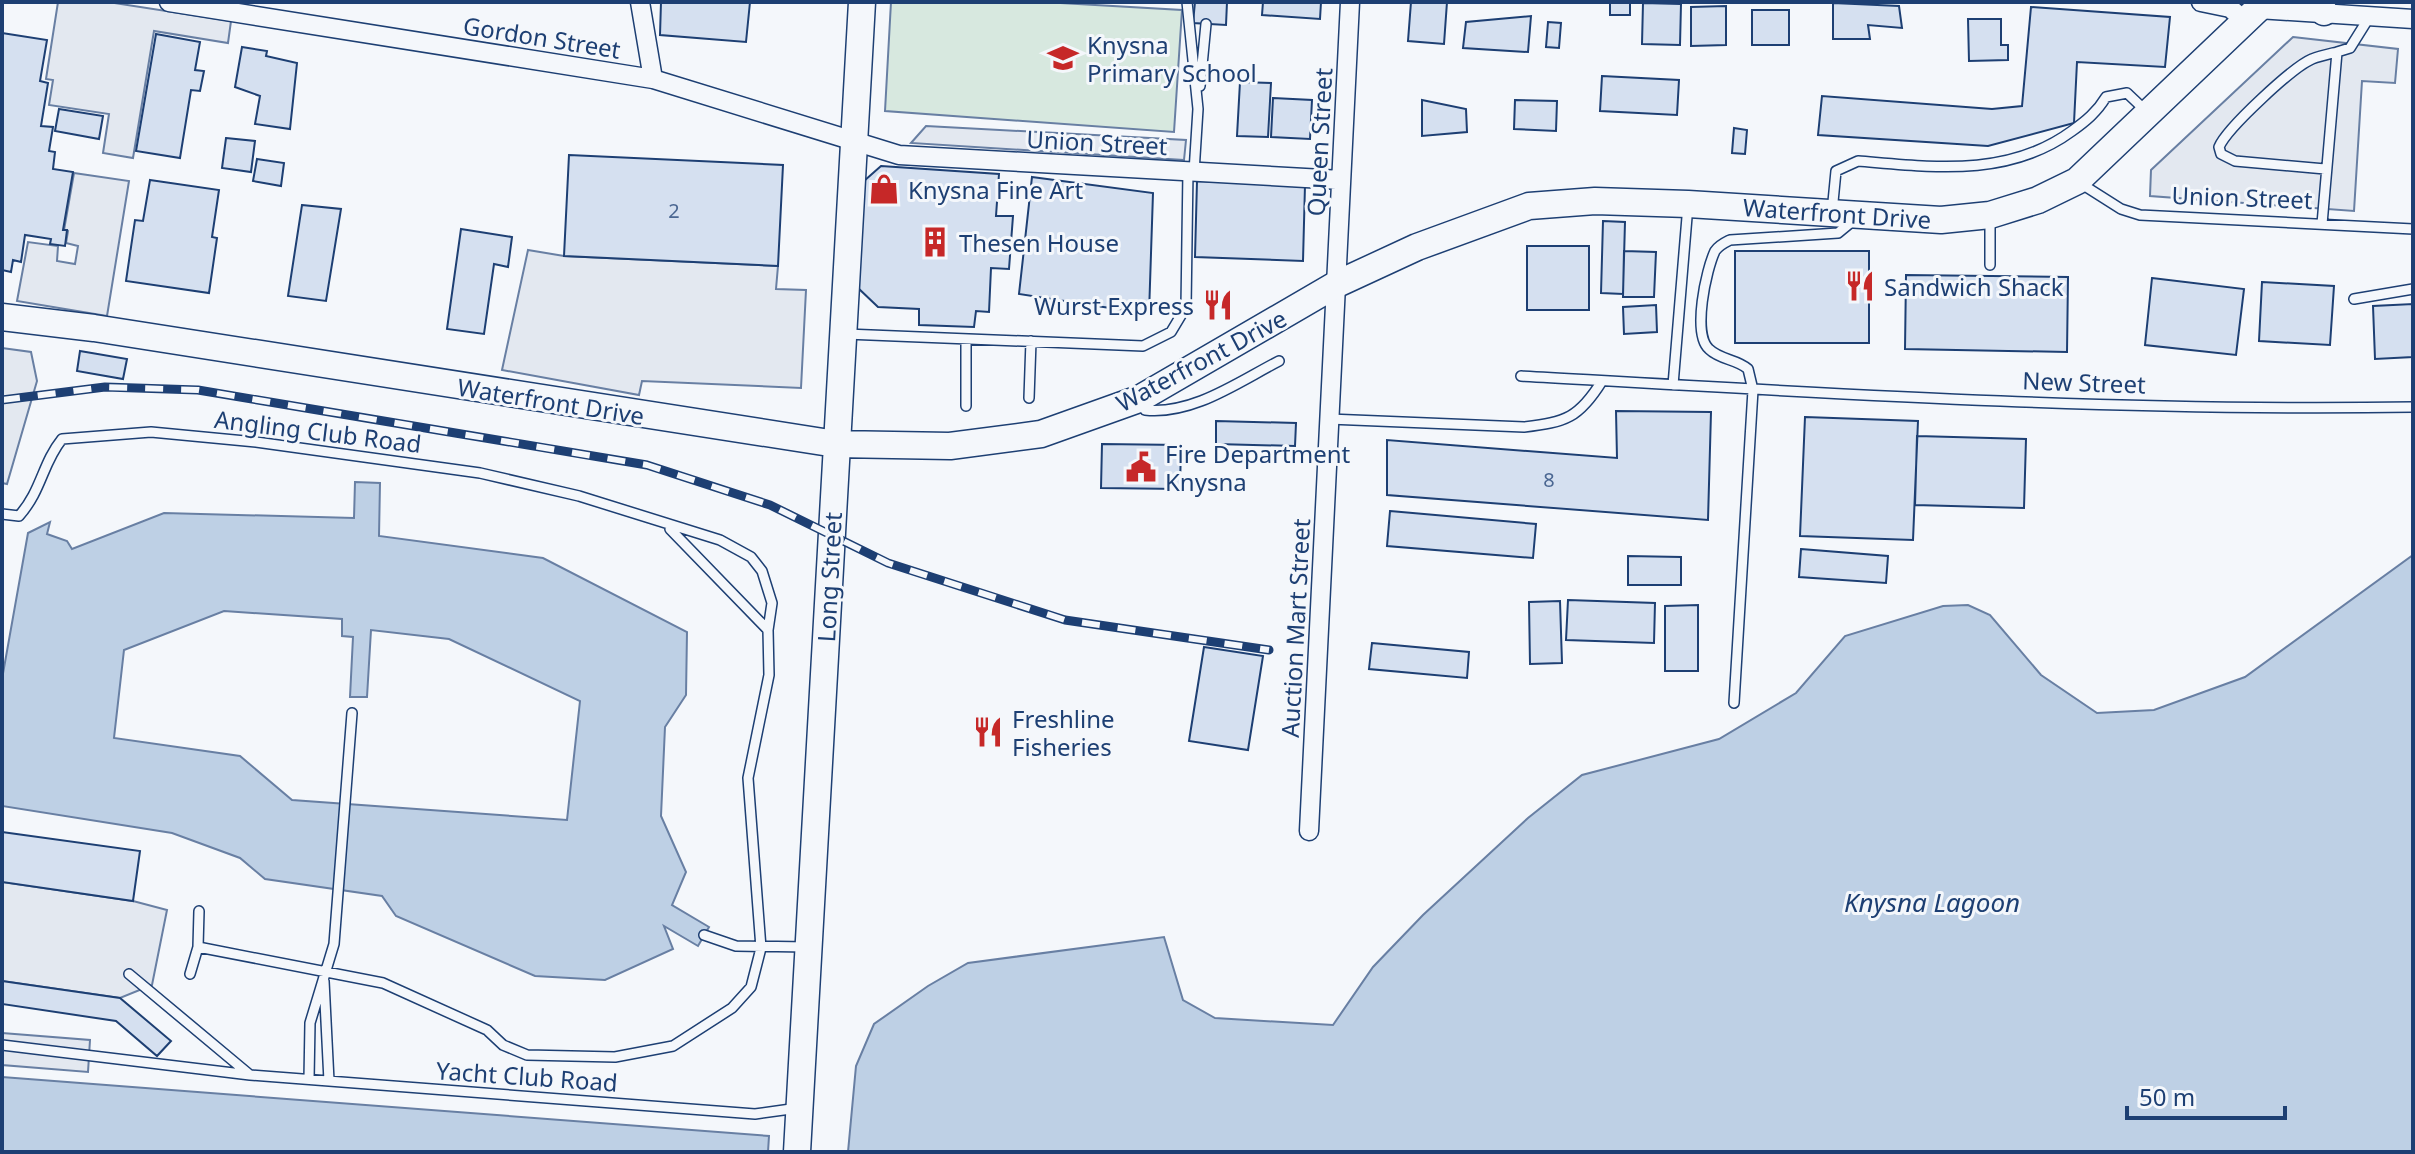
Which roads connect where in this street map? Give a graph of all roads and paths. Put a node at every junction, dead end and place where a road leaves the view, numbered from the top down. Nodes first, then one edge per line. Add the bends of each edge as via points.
1 (169, 2) edge
2 (640, 2) edge
3 (862, 2) edge
4 (1187, 2) edge
5 (1350, 2) edge
6 (2201, 2) edge
7 (2322, 7) edge
8 (2256, 10) edge
9 (2370, 16) junction
10 (2413, 19) edge
11 (1206, 24) dead end
12 (2337, 52) junction
13 (653, 79) junction
14 (1198, 109) junction
15 (2149, 114) junction
16 (853, 140) junction
17 (2325, 169) junction
18 (1191, 172) junction
19 (1341, 180) junction
20 (2077, 181) junction
21 (1688, 204) junction
22 (1844, 214) junction
23 (1990, 215) junction
24 (2322, 224) junction
25 (2413, 229) edge
26 (1990, 265) dead end
27 (1337, 284) junction
28 (2413, 289) edge
29 (2354, 299) dead end
30 (2, 317) edge
31 (843, 334) junction
32 (966, 339) junction
33 (1031, 341) junction
34 (1279, 361) dead end
35 (1521, 376) dead end
36 (1602, 381) junction
37 (1673, 385) junction
38 (1753, 390) junction
39 (1029, 398) dead end
40 (1139, 399) junction
41 (966, 406) dead end
42 (2413, 407) edge
43 (1329, 419) junction
44 (836, 444) junction
45 (2, 514) edge
46 (668, 526) junction
47 (768, 630) junction
48 (1734, 703) dead end
49 (352, 713) dead end
50 (1309, 831) dead end
51 (199, 911) dead end
52 (704, 935) dead end
53 (198, 947) junction
54 (808, 947) junction
55 (761, 948) junction
56 (324, 973) junction
57 (129, 974) dead end
58 (190, 974) dead end
59 (2, 1045) edge
60 (250, 1075) junction
61 (309, 1079) junction
62 (329, 1081) junction
63 (802, 1108) junction
64 (797, 1152) edge

1 - 13 street, Gordon Street
2 - 13 street
3 - 16 street, Long Street
4 - 14 lane
5 - 19 street, Queen Street
6 - 8 street
7 - 8 street
7 - 9 street
8 - 15 street, Waterfront Drive
9 - 10 street
9 - 12 lane via 2350,48
11 - 14 lane
12 - 17 lane
12 - 17 lane via 2300,67 2227,132 2219,147 2235,161
13 - 16 street, Gordon Street
14 - 18 lane
15 - 20 street, Waterfront Drive
15 - 22 lane via 2127,93 2106,97 2062,139 2004,163 1949,168 1858,161 1836,171
16 - 18 street, Union Street via 899,155
16 - 31 street, Long Street
17 - 24 lane
18 - 19 street, Union Street
18 - 33 lane via 1186,307 1171,332 1143,346
19 - 27 street, Queen Street
20 - 23 street, Waterfront Drive
20 - 24 lane, Union Street via 2140,215
21 - 22 street, Waterfront Drive
21 - 27 street, Waterfront Drive via 1595,201 1529,206 1417,247
21 - 37 lane
22 - 23 street, Waterfront Drive via 1941,220
22 - 38 lane via 1851,225 1838,233 1735,239 1717,247 1701,333 1709,349 1748,369
23 - 26 lane
24 - 25 lane, Union Street
27 - 40 street, Waterfront Drive
27 - 43 street, Auction Mart Street
28 - 29 lane
30 - 44 street, Waterfront Drive
31 - 32 lane
31 - 44 street, Long Street
32 - 33 lane
32 - 41 lane
33 - 39 lane
34 - 40 lane via 1184,407 1145,410
35 - 36 lane, New Street
36 - 37 lane, New Street
36 - 43 lane via 1587,406 1570,418 1524,427
37 - 38 lane, New Street
38 - 42 lane, New Street via 2283,409
38 - 48 lane
40 - 44 street, Waterfront Drive via 1041,434 1003,441 950,446
43 - 50 street, Auction Mart Street
44 - 54 street, Long Street
45 - 46 lane, Angling Club Road via 19,516 32,501 62,439 151,432 480,473 579,496
46 - 47 lane, Angling Club Road
46 - 47 lane, Angling Club Road via 720,540 751,557 762,571 772,603
47 - 55 lane, Angling Club Road via 769,675 748,778
49 - 56 lane via 334,944
51 - 53 lane
52 - 55 lane
53 - 56 lane, Angling Club Road
53 - 58 lane
54 - 55 lane
54 - 63 street, Long Street
55 - 56 lane, Angling Club Road via 751,987 732,1008 673,1046 615,1057 527,1055 503,1045 487,1030 383,983
56 - 61 lane via 310,1023
56 - 62 lane
57 - 60 lane
59 - 60 lane, Yacht Club Road
60 - 61 lane, Yacht Club Road
61 - 62 lane, Yacht Club Road
62 - 63 lane, Yacht Club Road via 755,1114
63 - 64 street, Long Street

